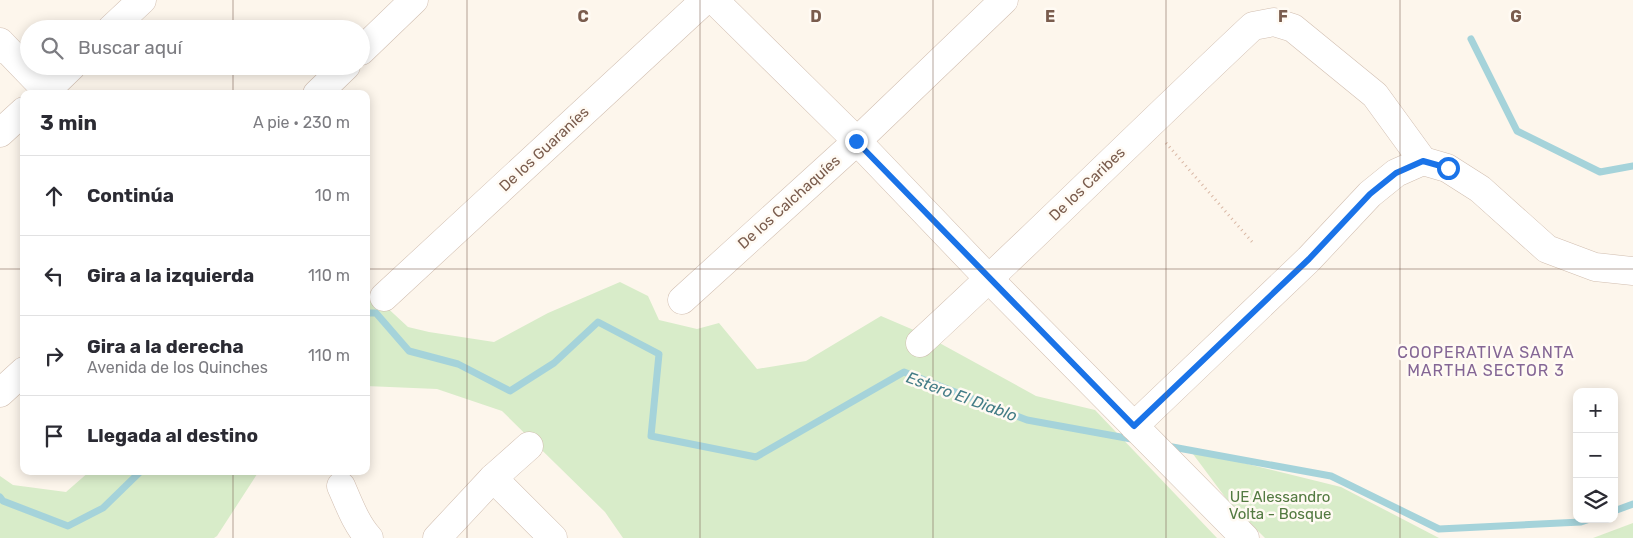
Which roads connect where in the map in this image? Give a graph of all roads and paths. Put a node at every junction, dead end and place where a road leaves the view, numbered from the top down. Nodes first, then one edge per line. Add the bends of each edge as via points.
1 (142, 0) edge
2 (414, 0) edge
3 (705, 0) edge
4 (714, 0) edge
5 (1004, 0) edge
6 (121, 20) edge
7 (0, 42) edge
8 (370, 42) edge
9 (20, 64) edge
10 (30, 75) edge
11 (63, 75) edge
12 (337, 75) edge
13 (43, 90) edge
14 (49, 90) edge
15 (321, 90) edge
16 (20, 115) edge
17 (1149, 124) junction
18 (0, 133) edge
19 (856, 141) junction
20 (1423, 161) junction
21 (1253, 243) dead end
22 (1633, 271) edge
23 (989, 279) junction
24 (384, 297) dead end
25 (682, 300) dead end
26 (920, 343) dead end
27 (20, 376) edge
28 (0, 393) edge
29 (1139, 431) junction
30 (529, 446) dead end
31 (494, 478) junction
32 (341, 486) dead end
33 (369, 538) edge
34 (436, 538) edge
35 (553, 538) edge
36 (1245, 538) edge

1 - 6 street
2 - 8 street
3 - 24 street, De los Guaraníes
4 - 19 street
5 - 19 street, De los Calchaquíes
7 - 9 street
10 - 13 street
11 - 14 street
12 - 15 street
16 - 18 street
17 - 20 street, De los Caribes via 1253,26 1274,22 1293,28 1375,95
17 - 21 path
17 - 23 street, De los Caribes
19 - 23 street
19 - 25 street, De los Calchaquíes
20 - 22 street via 1448,168 1480,189 1546,249 1595,267
20 - 29 street via 1396,173 1370,194
23 - 26 street, De los Caribes
23 - 29 street
27 - 28 street
29 - 36 street
30 - 31 street
31 - 34 street
31 - 35 street
32 - 33 street

